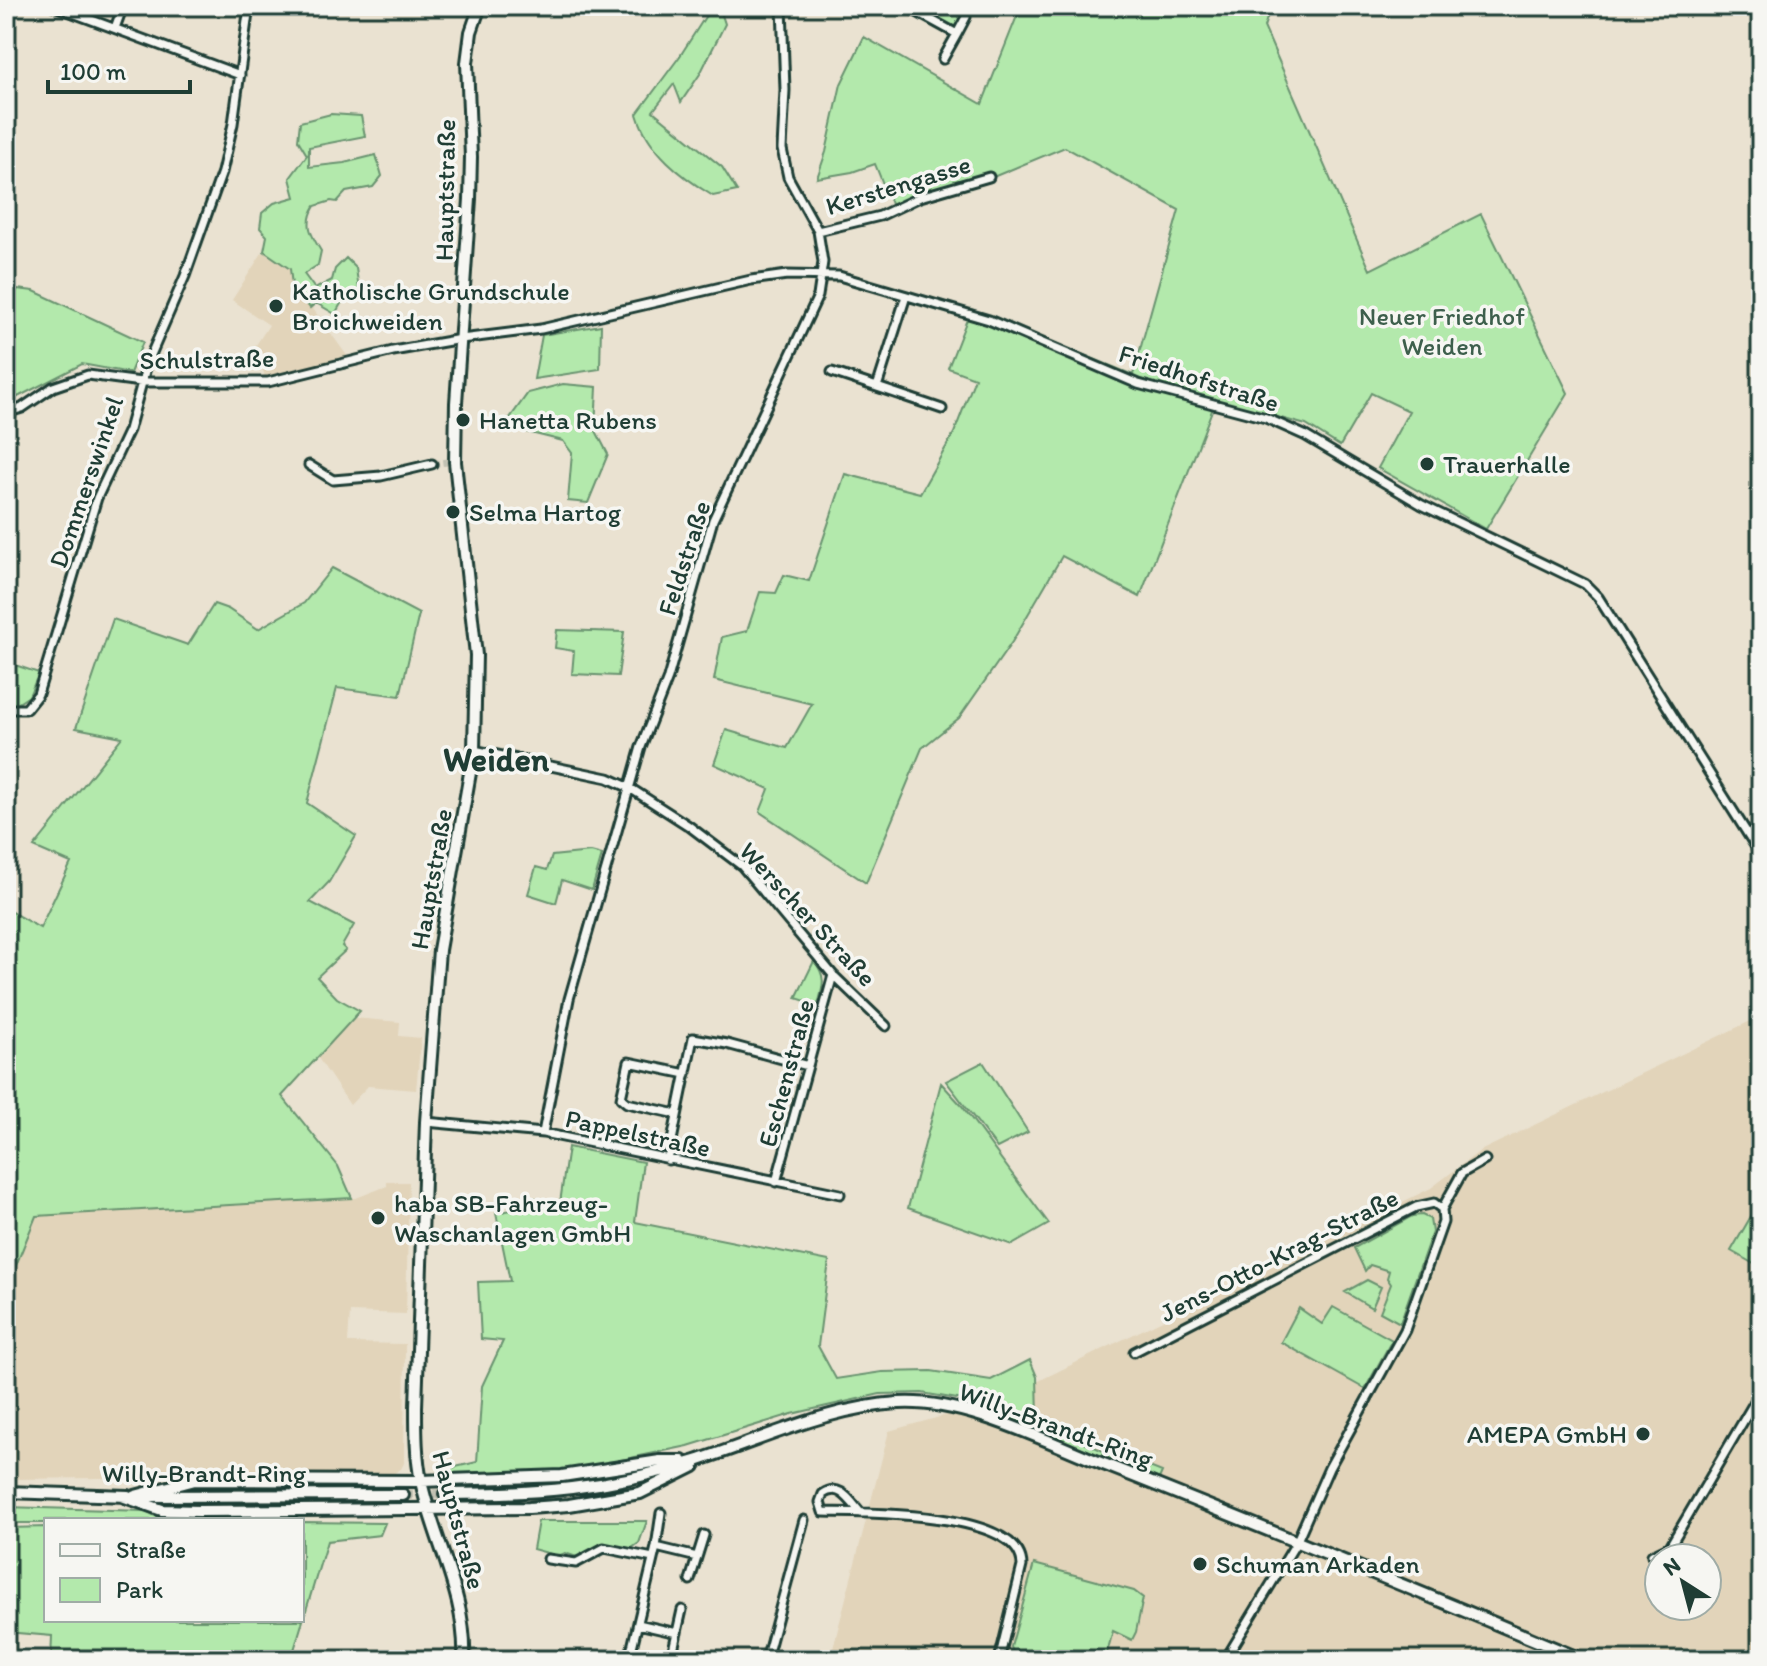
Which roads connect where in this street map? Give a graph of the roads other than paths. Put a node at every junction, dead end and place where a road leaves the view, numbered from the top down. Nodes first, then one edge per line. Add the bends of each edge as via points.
1 (54, 6) edge
2 (123, 6) edge
3 (249, 6) edge
4 (480, 6) edge
5 (782, 6) edge
6 (906, 6) edge
7 (966, 17) dead end
8 (115, 28) junction
9 (957, 34) junction
10 (943, 59) dead end
11 (240, 75) junction
12 (989, 177) dead end
13 (818, 231) junction
14 (822, 276) junction
15 (906, 296) junction
16 (461, 339) junction
17 (832, 372) dead end
18 (141, 382) junction
19 (877, 387) junction
20 (942, 409) dead end
21 (6, 413) edge
22 (432, 464) tunnel mouth
23 (309, 465) dead end
24 (6, 709) edge
25 (474, 750) junction
26 (630, 788) junction
27 (1761, 855) edge
28 (833, 975) junction
29 (886, 1026) dead end
30 (808, 1066) junction
31 (686, 1074) junction
32 (677, 1114) junction
33 (426, 1122) junction
34 (543, 1133) junction
35 (668, 1160) junction
36 (1485, 1160) dead end
37 (776, 1182) junction
38 (840, 1194) dead end
39 (1442, 1209) junction
40 (1134, 1352) dead end
41 (1761, 1391) edge
42 (712, 1456) junction
43 (694, 1462) junction
44 (421, 1481) junction
45 (6, 1492) edge
46 (445, 1494) tunnel mouth
47 (403, 1495) tunnel mouth
48 (122, 1496) junction
49 (135, 1496) junction
50 (429, 1507) junction
51 (661, 1513) dead end
52 (861, 1513) junction
53 (804, 1520) dead end
54 (704, 1535) dead end
55 (1672, 1542) edge
56 (1296, 1543) junction
57 (656, 1547) junction
58 (697, 1557) junction
59 (653, 1558) junction
60 (548, 1559) dead end
61 (690, 1580) dead end
62 (682, 1610) dead end
63 (638, 1624) junction
64 (677, 1633) junction
65 (671, 1659) edge
66 (464, 1660) edge
67 (629, 1660) edge
68 (766, 1660) edge
69 (999, 1660) edge
70 (1225, 1660) edge
71 (1583, 1660) edge

1 - 8 street
2 - 8 street
3 - 11 street
4 - 16 main road, Hauptstraße via 467,63 471,157
5 - 13 street, Feldstraße via 784,165
6 - 9 street
7 - 9 street
8 - 11 street
9 - 10 street
11 - 18 street via 214,196
12 - 13 street, Kerstengasse via 920,197 880,216
13 - 14 street, Feldstraße
14 - 15 street, Friedhofstraße
14 - 16 street, Friedhofstraße via 773,276 541,329
14 - 26 street, Feldstraße via 813,309 713,520
15 - 19 street
15 - 27 street, Friedhofstraße via 989,320 1138,384 1266,418 1422,505 1585,584
16 - 18 street, Schulstraße via 268,382
16 - 25 main road, Hauptstraße via 451,462 476,655
17 - 19 street
18 - 21 street, Schulstraße via 88,375
18 - 24 street, Dommerswinkel via 129,430 97,498 38,694 26,709
19 - 20 street
22 - 23 street via 333,480
25 - 26 street, Werscher Straße via 590,773
25 - 33 main road, Hauptstraße via 439,950
26 - 28 street, Werscher Straße via 742,866
26 - 34 street, Feldstraße via 569,999
28 - 29 street, Werscher Straße
28 - 30 street, Eschenstraße
30 - 31 street via 693,1038
30 - 37 street, Eschenstraße
31 - 32 street
31 - 32 street via 629,1062 621,1098
32 - 35 street
33 - 34 street, Pappelstraße
33 - 44 main road, Hauptstraße via 416,1407
34 - 35 street, Pappelstraße
35 - 37 street, Pappelstraße
36 - 39 street, Jens-Otto-Krag-Straße via 1462,1173
37 - 38 street, Pappelstraße
39 - 40 street, Jens-Otto-Krag-Straße via 1434,1203 1416,1207
39 - 56 street, Jens-Otto-Krag-Straße via 1443,1222 1405,1330 1329,1468
41 - 55 street
42 - 43 main road, Willy-Brandt-Ring
42 - 50 main road via 655,1487 613,1499 529,1508
42 - 56 main road, Willy-Brandt-Ring via 829,1415 901,1403 938,1405 1000,1423
43 - 44 main road via 660,1461 562,1476
43 - 46 main road, Willy-Brandt-Ring via 574,1490
44 - 49 main road via 195,1480
44 - 50 main road, Hauptstraße
45 - 48 main road, Willy-Brandt-Ring
47 - 49 main road, Willy-Brandt-Ring
48 - 49 main road, Willy-Brandt-Ring
48 - 50 main road via 162,1510 187,1511
50 - 66 main road, Hauptstraße via 455,1586
51 - 57 street
52 - 52 street via 823,1512 823,1494 839,1490
52 - 69 street via 952,1519 1016,1549 1022,1566
53 - 68 street
54 - 58 street
56 - 70 street, Jens-Otto-Krag-Straße
56 - 71 main road, Willy-Brandt-Ring
57 - 58 street
57 - 59 street
58 - 61 street
59 - 60 street via 604,1548 576,1563
59 - 63 street
62 - 64 street
63 - 64 street
63 - 67 street
64 - 65 street

